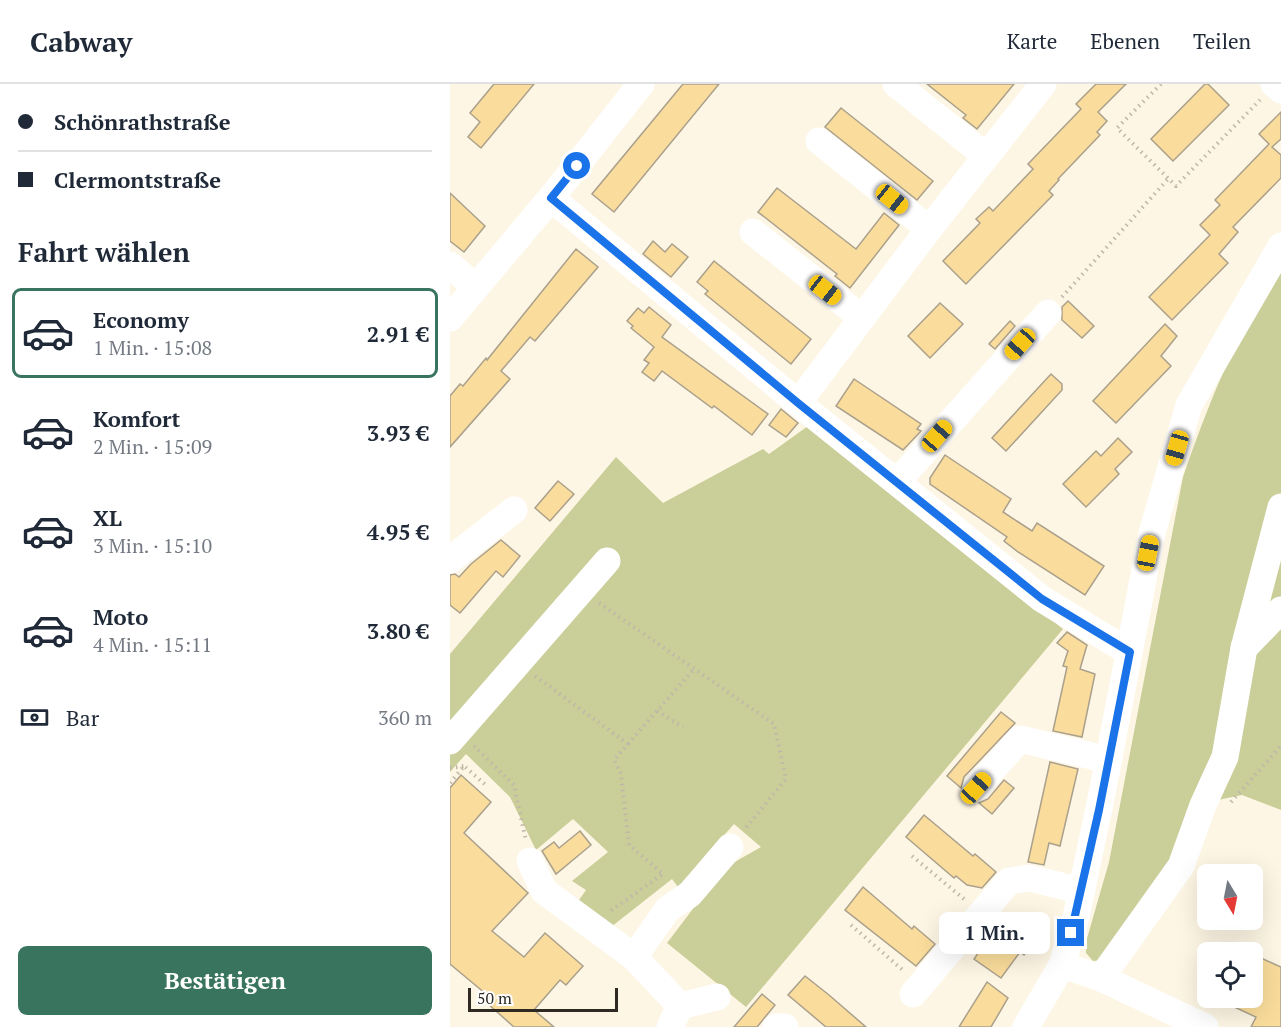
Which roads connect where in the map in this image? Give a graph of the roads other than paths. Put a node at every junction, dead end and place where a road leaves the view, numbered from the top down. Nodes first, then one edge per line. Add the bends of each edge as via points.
1 (642, 84) edge
2 (896, 84) edge
3 (1043, 84) edge
4 (1275, 84) edge
5 (1281, 90) edge
6 (819, 141) dead end
7 (986, 156) junction
8 (551, 198) junction
9 (929, 229) junction
10 (753, 232) dead end
11 (1281, 246) edge
12 (450, 265) edge
13 (475, 287) junction
14 (1048, 313) road end
15 (450, 318) edge
16 (862, 318) junction
17 (798, 403) junction
18 (897, 482) junction
19 (1281, 507) edge
20 (514, 510) dead end
21 (450, 560) edge
22 (607, 561) dead end
23 (1281, 610) edge
24 (1244, 648) junction
25 (1130, 652) junction
26 (454, 736) edge
27 (1109, 760) junction
28 (976, 788) dead end
29 (730, 847) road end
30 (530, 861) road end
31 (1082, 891) junction
32 (634, 957) junction
33 (1062, 965) junction
34 (1101, 978) junction
35 (916, 989) road end
36 (717, 997) dead end
37 (675, 1017) edge
38 (776, 1027) edge
39 (785, 1027) edge
40 (1026, 1027) edge
41 (1205, 1027) edge

1 - 8 street
2 - 7 street
3 - 7 street
4 - 5 street
6 - 9 street
7 - 9 street
8 - 13 street
8 - 17 street
9 - 16 street
10 - 16 street
11 - 25 street via 1189,405 1152,533
12 - 13 street
13 - 15 street
14 - 18 street
16 - 17 street
17 - 18 street
18 - 25 street via 1042,599
19 - 24 street
20 - 21 street
22 - 26 street
23 - 24 street
24 - 34 street via 1225,757 1181,866
25 - 27 street
27 - 28 street via 1020,739
27 - 31 street
29 - 32 street via 690,894 668,909
30 - 32 street via 544,891
31 - 33 street
31 - 35 street via 1029,878 1009,881
32 - 37 street
33 - 34 street
33 - 40 street
34 - 41 street
36 - 37 street
38 - 39 street

